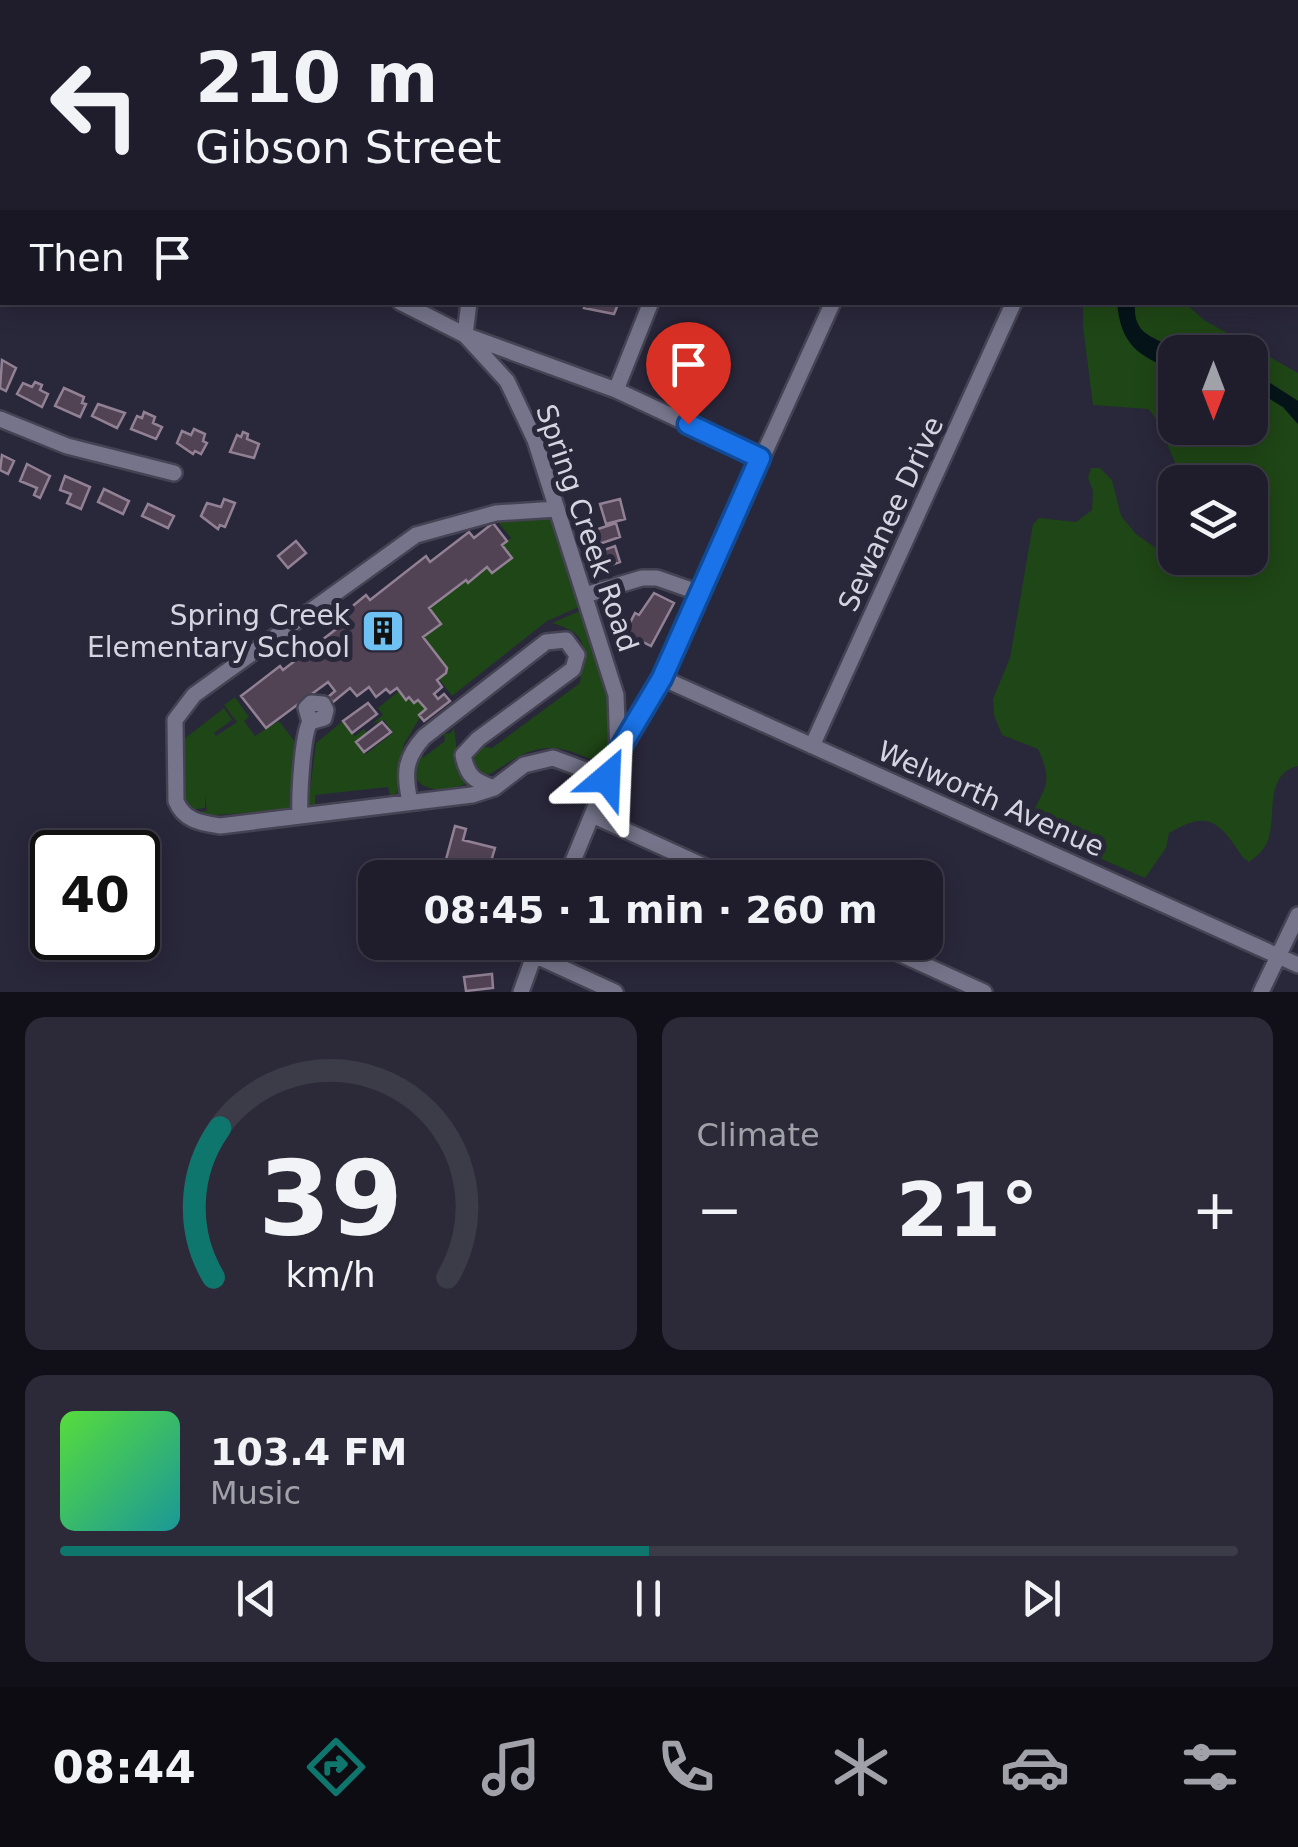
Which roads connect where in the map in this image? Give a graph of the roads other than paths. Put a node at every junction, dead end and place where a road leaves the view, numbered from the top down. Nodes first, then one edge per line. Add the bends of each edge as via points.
1 (406, 305) edge
2 (468, 305) edge
3 (650, 305) edge
4 (831, 305) edge
5 (1013, 305) edge
6 (465, 335) junction
7 (616, 390) junction
8 (0, 420) edge
9 (760, 458) junction
10 (174, 473) dead end
11 (557, 509) junction
12 (700, 593) junction
13 (585, 595) junction
14 (662, 678) junction
15 (310, 722) dead end
16 (812, 746) junction
17 (618, 752) junction
18 (607, 778) junction
19 (494, 788) junction
20 (410, 802) junction
21 (300, 816) junction
22 (592, 816) junction
23 (574, 860) edge
24 (690, 860) edge
25 (1298, 915) edge
26 (1278, 956) junction
27 (532, 960) edge
28 (556, 960) edge
29 (914, 960) edge
30 (1298, 965) edge
31 (521, 992) edge
32 (615, 992) edge
33 (984, 992) edge
34 (1262, 992) edge

1 - 6 street, Spring Creek Road
2 - 6 street
3 - 7 street
4 - 9 street
5 - 16 street, Sewanee Drive
6 - 7 street
6 - 11 street, Spring Creek Road via 521,406
7 - 9 street
8 - 10 street via 68,446
9 - 12 street
11 - 13 street, Spring Creek Road
11 - 21 street via 496,513 416,536 194,695 175,720 180,813 220,826
12 - 13 street via 642,578
12 - 14 street
13 - 17 street, Spring Creek Road via 616,695
14 - 16 street, Welworth Avenue
14 - 17 street
15 - 21 street via 304,731
16 - 26 street, Welworth Avenue
17 - 18 street, Spring Creek Road
18 - 19 street via 552,758 524,766
18 - 22 street, Spring Creek Road
19 - 20 street
19 - 20 street via 475,781 463,755 573,670 576,655 566,640 546,642 424,736 404,773
20 - 21 street
22 - 23 street, Spring Creek Road
22 - 24 street
25 - 26 street
26 - 30 street, Welworth Avenue
26 - 34 street
27 - 31 street
28 - 32 street
29 - 33 street

